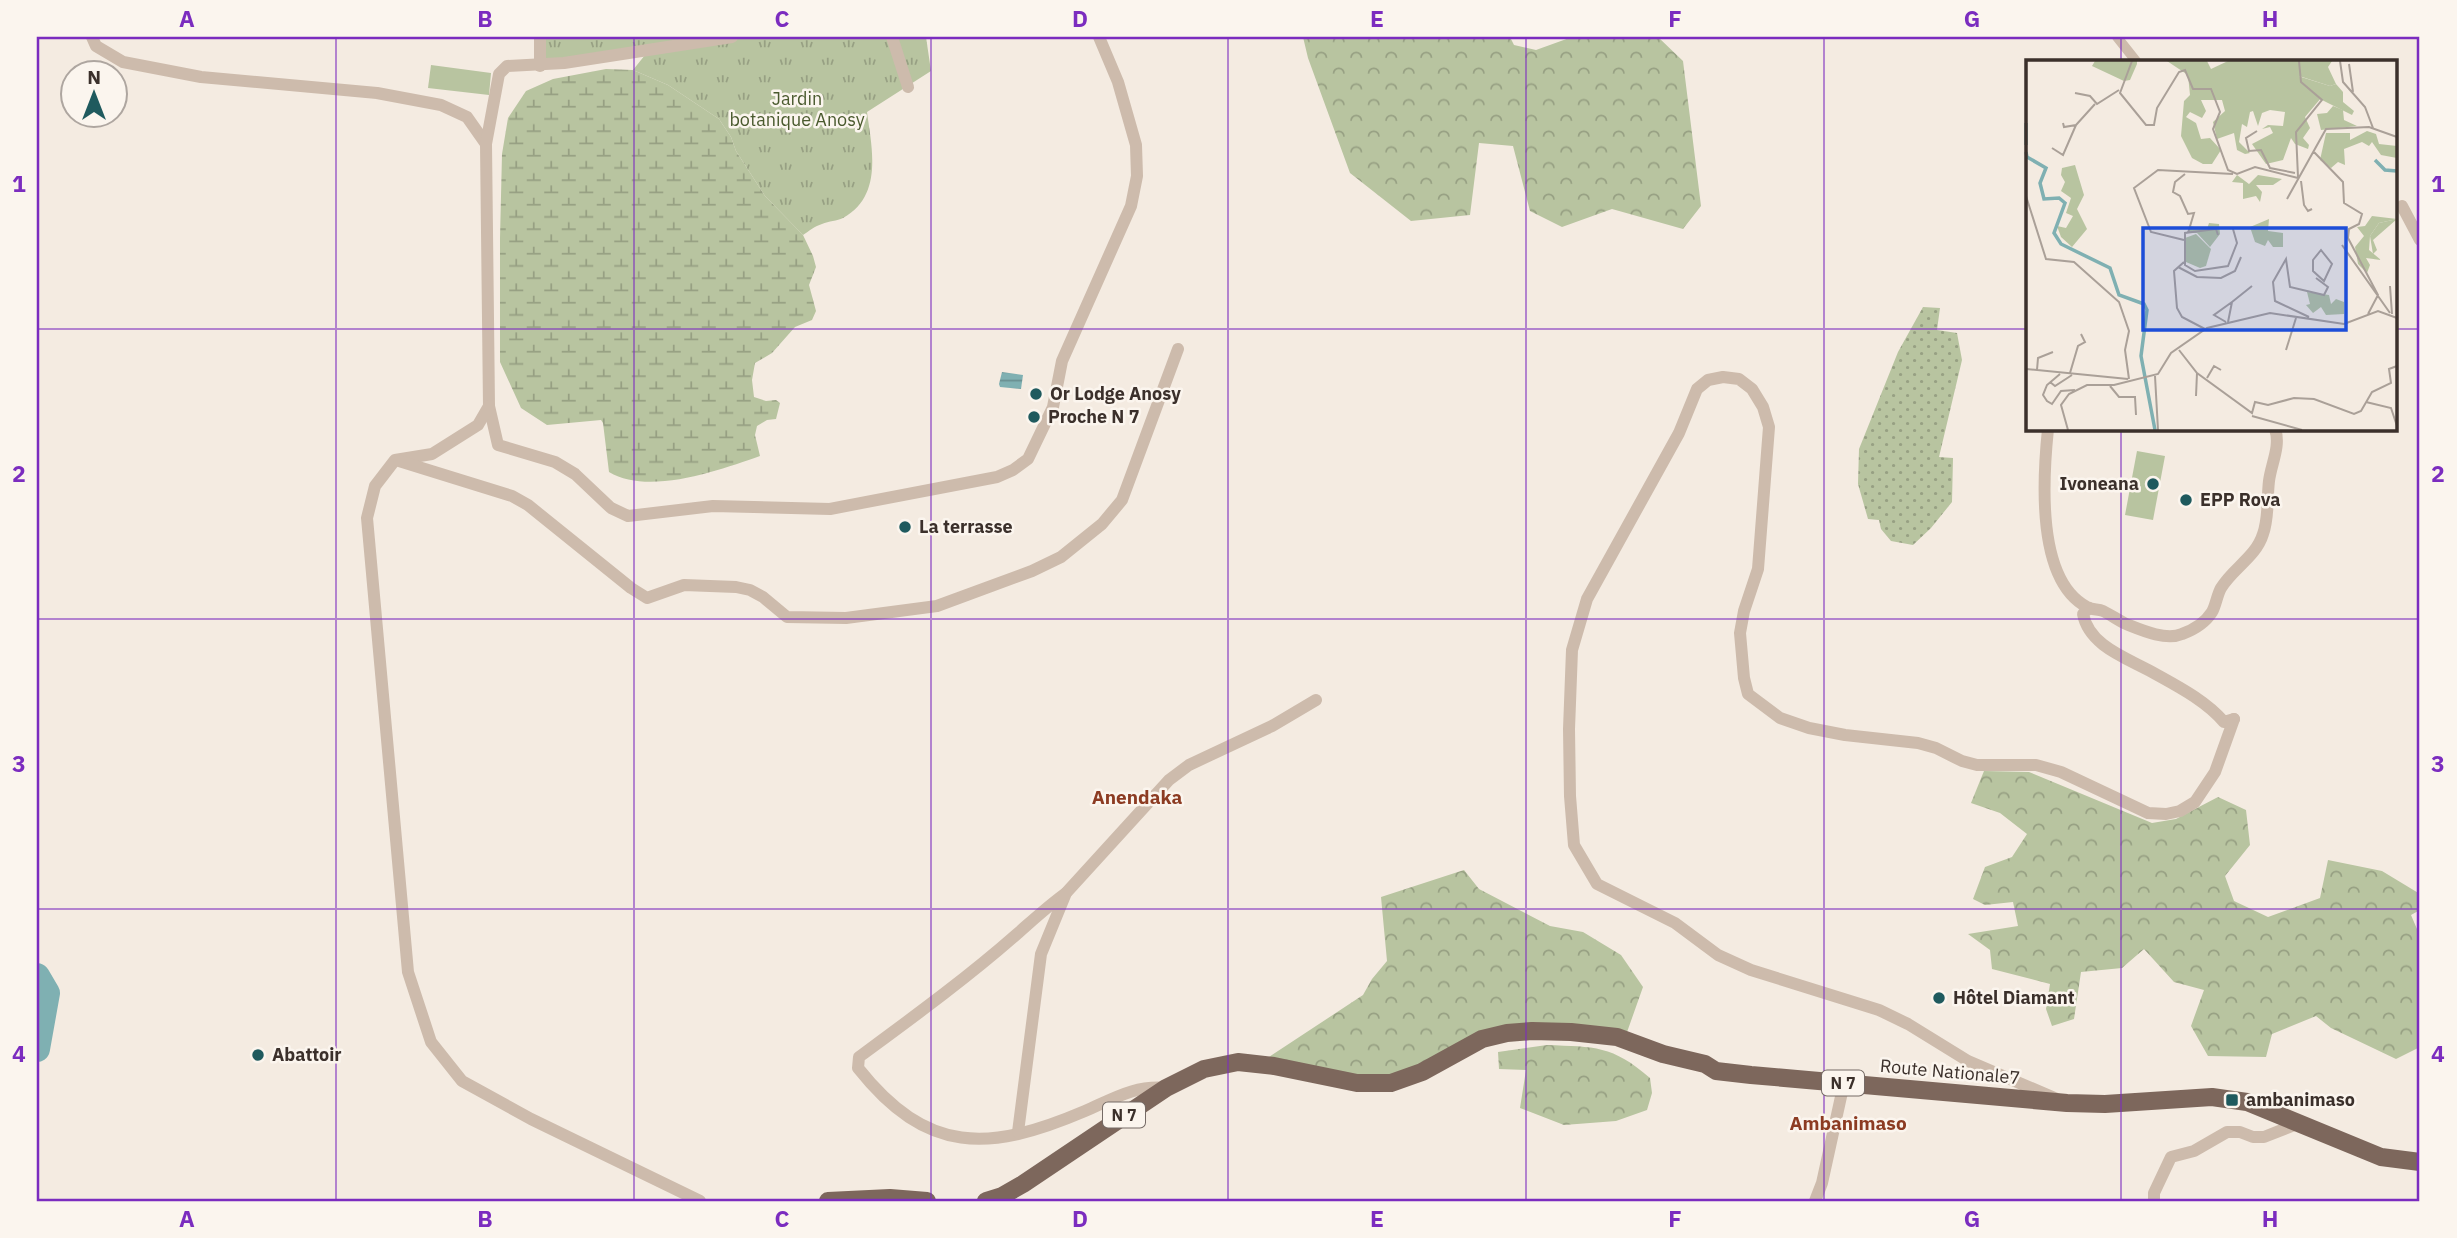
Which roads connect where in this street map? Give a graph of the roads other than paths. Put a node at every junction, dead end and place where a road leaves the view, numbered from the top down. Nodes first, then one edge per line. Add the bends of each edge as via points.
1 (92, 37) edge
2 (540, 37) edge
3 (732, 37) edge
4 (892, 37) edge
5 (1100, 37) edge
6 (2117, 37) edge
7 (2135, 60) edge
8 (540, 66) junction
9 (908, 87) dead end
10 (486, 144) junction
11 (2402, 206) dead end
12 (2420, 240) edge
13 (1178, 349) dead end
14 (489, 406) junction
15 (2048, 430) edge
16 (2275, 430) edge
17 (395, 460) junction
18 (2089, 608) junction
19 (1316, 700) dead end
20 (1066, 893) junction
21 (1843, 1083) junction
22 (1166, 1088) junction
23 (2067, 1103) junction
24 (2297, 1124) junction
25 (1018, 1132) junction
26 (2420, 1162) edge
27 (700, 1201) edge
28 (828, 1201) edge
29 (927, 1201) edge
30 (986, 1201) edge
31 (1815, 1201) edge
32 (2154, 1201) edge

1 - 10 street via 96,46 123,62 441,105 467,117
2 - 8 street
3 - 8 street
4 - 9 street
5 - 14 street via 1136,145 1131,206 1062,361 1053,407 1028,459 1013,470 997,478 830,509 713,506 628,516 611,508 555,462 498,445
6 - 7 street
8 - 10 street via 506,66 499,74
10 - 14 street
11 - 12 street
13 - 17 street via 1122,500 1102,524 1042,567 937,606 846,618 788,617 763,597 736,587 684,585 647,598 512,496
14 - 17 street via 478,425 432,454
15 - 18 street via 2046,524 2053,562 2062,581
16 - 18 street via 2264,533 2255,552 2221,588 2212,612 2199,626 2179,636 2163,635
17 - 27 street via 375,486 367,518 408,972 431,1042 462,1082
18 - 23 street via 2083,614 2085,624 2115,654 2211,708 2224,722 2234,719 2215,772 2195,802 2180,811 2148,813 2062,772 2036,765 1978,765 1918,743 1833,733 1780,718 1748,694 1740,633 1758,569 1769,427 1752,388 1739,379 1723,377 1708,380 1698,389 1679,433 1587,599 1572,650 1574,845 1597,884 1675,923 1718,955 1751,970 1879,1010 1968,1061
19 - 20 street via 1179,772
20 - 25 street via 1041,954
20 - 25 street via 859,1057 858,1068 869,1082 927,1129 981,1140
21 - 22 main road, Route Nationale7 / N 7 via 1716,1070 1617,1038 1532,1031 1482,1040 1391,1083 1357,1083 1238,1062 1203,1069
21 - 23 main road, Route Nationale7 / N 7
21 - 31 street
22 - 25 street via 1138,1088 1054,1124
22 - 30 main road, N 7 via 1023,1184
23 - 24 main road, Route Nationale7 / N 7 via 2212,1097 2266,1108
24 - 26 main road, Route Nationale7 / N 7 via 2381,1157
24 - 32 street via 2264,1137 2227,1132 2194,1151 2171,1157
28 - 29 main road

